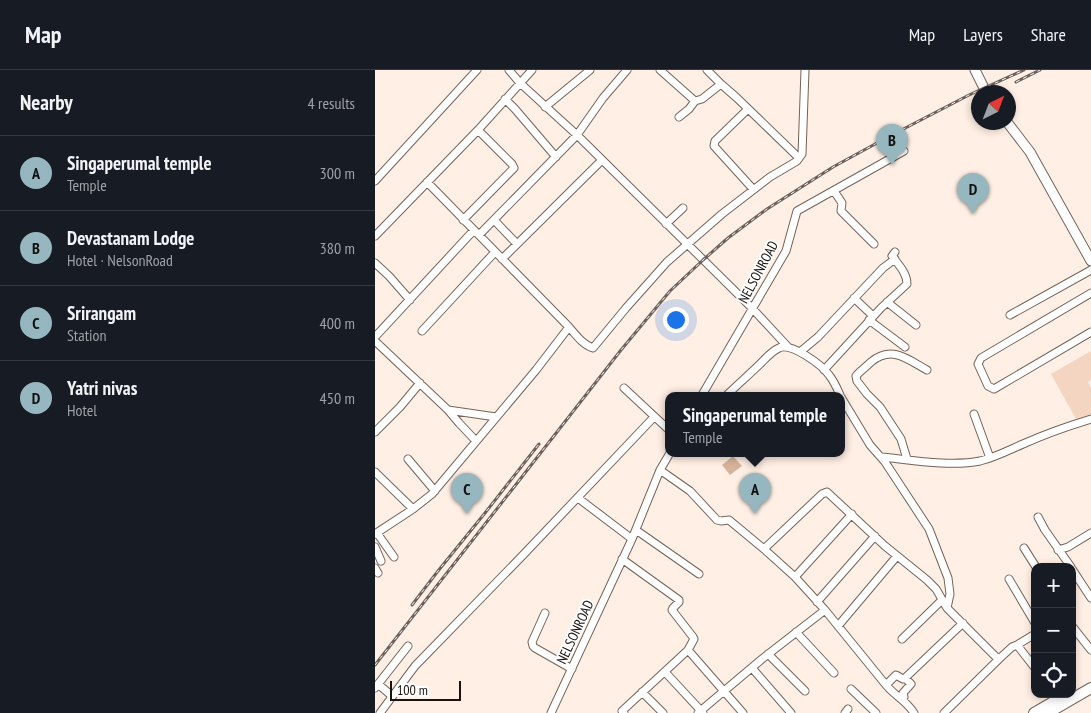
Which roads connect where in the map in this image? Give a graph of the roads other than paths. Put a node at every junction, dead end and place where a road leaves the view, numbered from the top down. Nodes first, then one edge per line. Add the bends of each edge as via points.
1 (477, 70) edge
2 (509, 70) edge
3 (532, 70) edge
4 (590, 70) edge
5 (627, 70) edge
6 (660, 70) edge
7 (707, 70) edge
8 (975, 70) edge
9 (803, 71) edge
10 (520, 83) junction
11 (721, 84) junction
12 (982, 85) edge
13 (505, 99) junction
14 (695, 101) junction
15 (545, 107) junction
16 (748, 109) junction
17 (679, 117) dead end
18 (478, 130) junction
19 (1013, 130) edge
20 (577, 136) junction
21 (905, 151) dead end
22 (556, 157) junction
23 (799, 158) junction
24 (602, 160) junction
25 (375, 180) edge
26 (427, 182) junction
27 (753, 189) junction
28 (834, 191) junction
29 (683, 208) dead end
30 (463, 220) junction
31 (494, 220) junction
32 (666, 224) junction
33 (476, 233) junction
34 (375, 236) edge
35 (517, 244) junction
36 (874, 244) dead end
37 (687, 245) junction
38 (495, 252) junction
39 (502, 259) junction
40 (1091, 261) edge
41 (375, 263) edge
42 (1091, 270) edge
43 (1091, 293) edge
44 (853, 298) junction
45 (410, 300) junction
46 (887, 302) junction
47 (752, 309) junction
48 (1010, 315) dead end
49 (871, 318) junction
50 (916, 325) dead end
51 (569, 327) junction
52 (422, 331) dead end
53 (1091, 332) edge
54 (375, 337) edge
55 (375, 341) edge
56 (788, 347) junction
57 (905, 347) dead end
58 (800, 352) junction
59 (823, 370) junction
60 (927, 370) dead end
61 (420, 383) junction
62 (624, 388) dead end
63 (704, 392) edge
64 (730, 392) edge
65 (839, 392) edge
66 (845, 403) edge
67 (448, 410) junction
68 (974, 414) dead end
69 (496, 417) junction
70 (655, 417) junction
71 (1091, 419) edge
72 (665, 426) edge
73 (375, 431) edge
74 (477, 441) junction
75 (668, 457) edge
76 (882, 457) junction
77 (990, 458) junction
78 (408, 459) dead end
79 (907, 460) junction
80 (661, 470) junction
81 (375, 472) edge
82 (435, 490) junction
83 (578, 498) junction
84 (413, 509) junction
85 (852, 514) junction
86 (1037, 517) dead end
87 (636, 530) junction
88 (1091, 533) edge
89 (376, 534) edge
90 (875, 536) junction
91 (632, 539) junction
92 (375, 547) edge
93 (1024, 548) dead end
94 (764, 549) junction
95 (1058, 550) junction
96 (897, 556) junction
97 (394, 557) dead end
98 (623, 560) junction
99 (381, 561) dead end
100 (1033, 563) edge
101 (1068, 563) edge
102 (699, 574) dead end
103 (1076, 574) edge
104 (795, 577) junction
105 (1009, 579) dead end
106 (1091, 598) edge
107 (942, 600) junction
108 (817, 602) junction
109 (947, 608) junction
110 (825, 610) junction
111 (545, 613) dead end
112 (1031, 616) edge
113 (963, 623) junction
114 (837, 626) junction
115 (1076, 631) edge
116 (796, 632) junction
117 (1031, 636) edge
118 (903, 639) dead end
119 (1017, 645) junction
120 (408, 646) dead end
121 (688, 650) junction
122 (1091, 650) edge
123 (768, 654) junction
124 (1000, 658) junction
125 (1031, 663) edge
126 (752, 668) junction
127 (572, 669) junction
128 (665, 672) junction
129 (833, 673) dead end
130 (905, 678) junction
131 (1091, 680) edge
132 (886, 685) junction
133 (377, 686) edge
134 (1091, 688) edge
135 (851, 689) dead end
136 (1076, 689) edge
137 (805, 691) dead end
138 (642, 692) junction
139 (723, 692) junction
140 (1076, 693) edge
141 (392, 696) junction
142 (1060, 698) edge
143 (1061, 698) edge
144 (902, 699) junction
145 (553, 712) edge
146 (622, 712) edge
147 (701, 712) edge
148 (1050, 712) edge
149 (380, 713) edge
150 (663, 713) edge
151 (743, 713) edge
152 (791, 713) edge
153 (876, 713) edge
154 (914, 713) edge
155 (944, 713) edge
156 (1034, 713) edge

1 - 25 street
2 - 10 street
3 - 10 street
4 - 15 street
5 - 20 street
6 - 14 street
7 - 11 street
8 - 12 main road
9 - 23 street via 802,154
10 - 13 street
10 - 15 street
11 - 14 street
11 - 16 street
13 - 18 street
13 - 22 street
14 - 17 street
15 - 20 street
16 - 23 street
16 - 27 street via 714,144
18 - 26 street
18 - 30 street via 514,168
19 - 40 main road via 1030,152
20 - 22 street
20 - 24 street
21 - 28 street, NELSONROAD
22 - 31 street
23 - 27 street
24 - 32 street
24 - 35 street
26 - 30 street
26 - 34 street
27 - 37 street
28 - 36 street via 842,203 842,212
28 - 47 street, NELSONROAD via 797,212 786,251
29 - 32 street
30 - 33 street
31 - 33 street
31 - 35 street
32 - 37 street
33 - 38 street
33 - 45 street
35 - 39 street
37 - 47 street
37 - 51 street via 667,262 593,348
38 - 39 street
38 - 52 street
39 - 51 street
41 - 45 street
42 - 48 street
43 - 53 street via 981,358 978,364 989,386 994,389
44 - 46 street via 895,256 907,284
44 - 49 street
44 - 58 street
45 - 54 street
46 - 49 street
46 - 50 street
47 - 56 street
47 - 63 street, NELSONROAD
49 - 57 street
49 - 59 street
51 - 69 street
55 - 61 street
56 - 58 street
56 - 64 street via 779,348
58 - 59 street
59 - 65 street
60 - 79 street via 899,355 884,354 856,376 901,439
61 - 67 street
61 - 73 street
62 - 70 street
66 - 76 street via 870,445
67 - 69 street
67 - 74 street
68 - 77 street
69 - 74 street
70 - 72 street
70 - 83 street
71 - 77 street
74 - 82 street
75 - 80 street, NELSONROAD
76 - 79 street
76 - 109 street via 929,529 947,578 950,594
77 - 79 street via 960,463
78 - 82 street
80 - 87 street, NELSONROAD
80 - 94 street via 690,491 717,520 729,520
81 - 84 street
82 - 84 street
83 - 91 street
83 - 141 street via 415,666
84 - 89 street
85 - 90 street
85 - 94 street via 825,492
85 - 104 street
86 - 95 street
87 - 91 street, NELSONROAD
87 - 102 street
88 - 95 street
89 - 97 street
90 - 96 street
90 - 108 street
91 - 98 street, NELSONROAD
92 - 99 street
93 - 100 street
94 - 104 street
95 - 101 street
96 - 107 street via 927,580
96 - 114 street
98 - 121 street via 679,600 672,610 693,637
98 - 127 street, NELSONROAD
103 - 106 street
104 - 108 street
105 - 112 street
107 - 109 street
107 - 118 street
108 - 110 street
109 - 113 street
110 - 114 street
110 - 116 street
111 - 127 street via 533,646
113 - 124 street
113 - 130 street
114 - 132 street
115 - 122 street
116 - 123 street
116 - 129 street
117 - 119 street
119 - 124 street
119 - 125 street
120 - 133 street
121 - 128 street
121 - 139 street
123 - 126 street
123 - 137 street
124 - 155 street
126 - 139 street
126 - 152 street
127 - 145 street, NELSONROAD
128 - 138 street
128 - 147 street
130 - 132 street via 896,676
130 - 144 street via 911,684
131 - 136 highway
132 - 144 street
133 - 141 street
134 - 140 highway
135 - 153 street
138 - 146 street
138 - 150 street
139 - 147 street
139 - 151 street
141 - 149 street
142 - 156 highway
143 - 148 highway
144 - 154 street

